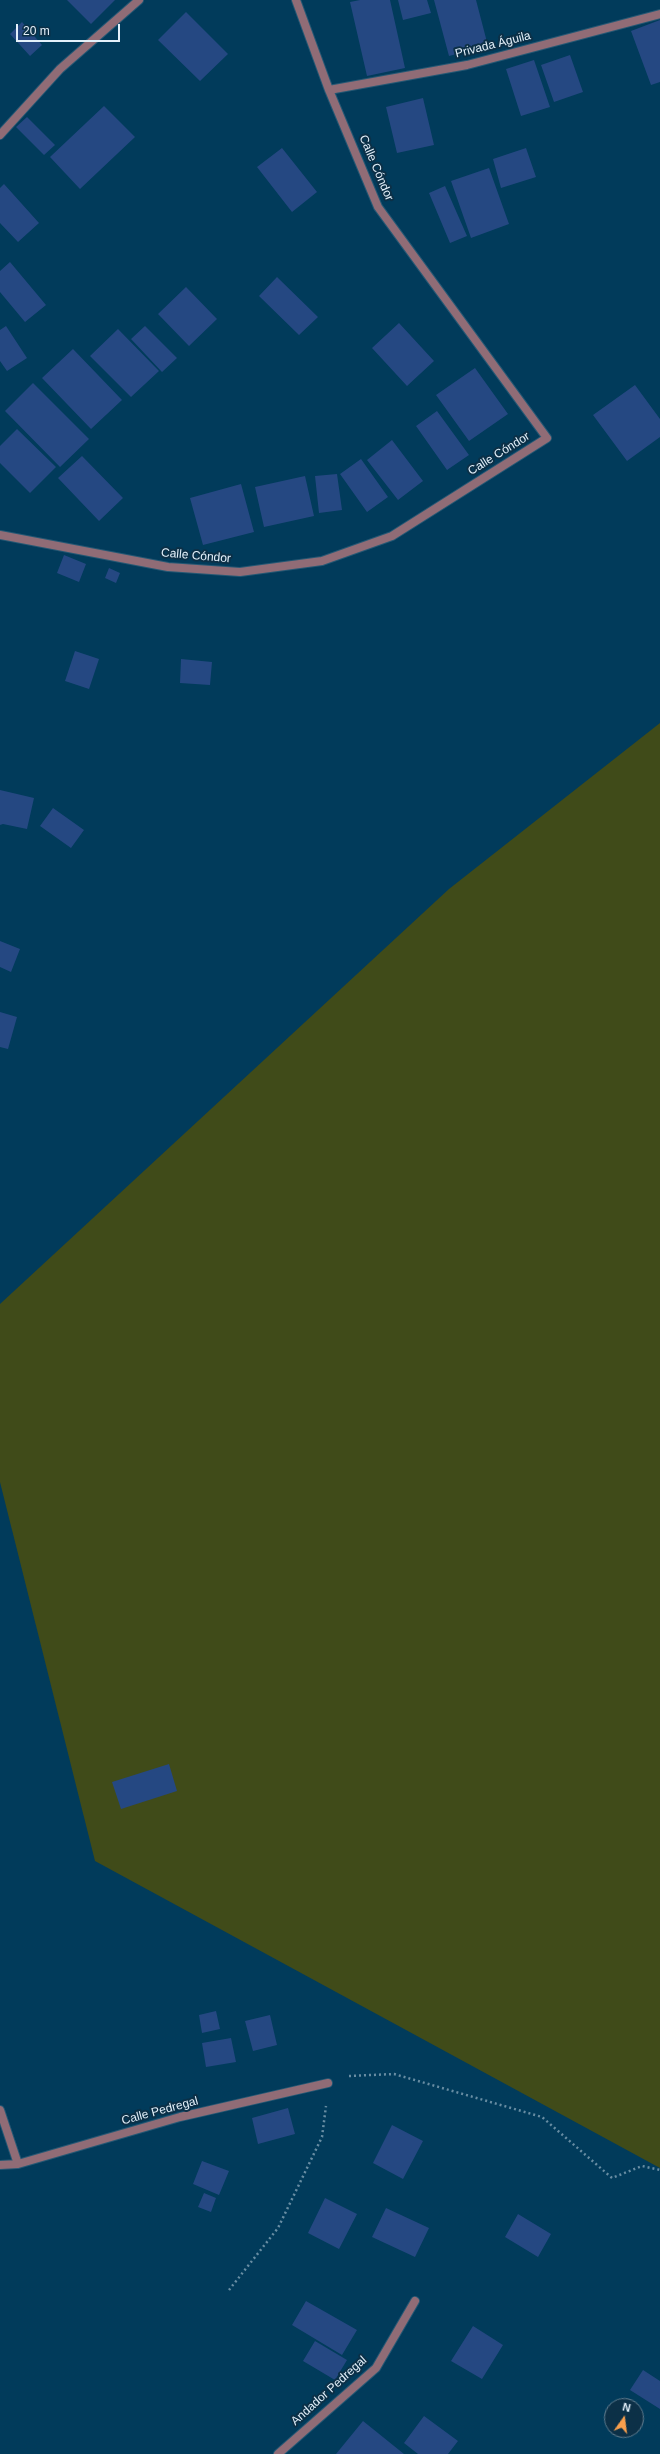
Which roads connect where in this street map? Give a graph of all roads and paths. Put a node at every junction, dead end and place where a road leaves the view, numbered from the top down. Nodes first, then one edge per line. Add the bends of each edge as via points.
1 (139, 0) edge
2 (296, 0) edge
3 (660, 14) edge
4 (329, 90) junction
5 (0, 135) edge
6 (0, 535) edge
7 (328, 2083) junction
8 (0, 2110) edge
9 (18, 2164) junction
10 (0, 2165) edge
11 (660, 2170) edge
12 (229, 2290) dead end
13 (415, 2300) dead end
14 (278, 2454) edge

1 - 5 street via 60,69
2 - 4 street, Calle Cóndor
3 - 4 street, Privada Águila via 468,65
4 - 6 street, Calle Cóndor via 378,207 547,438 392,536 322,561 240,572 168,567
7 - 9 street, Calle Pedregal via 180,2117
7 - 11 path via 355,2075 394,2074 542,2117 612,2178 642,2166
7 - 12 path via 322,2137 278,2228
8 - 9 street
9 - 10 street, Calle Pedregal
13 - 14 street, Andador Pedregal via 376,2368

